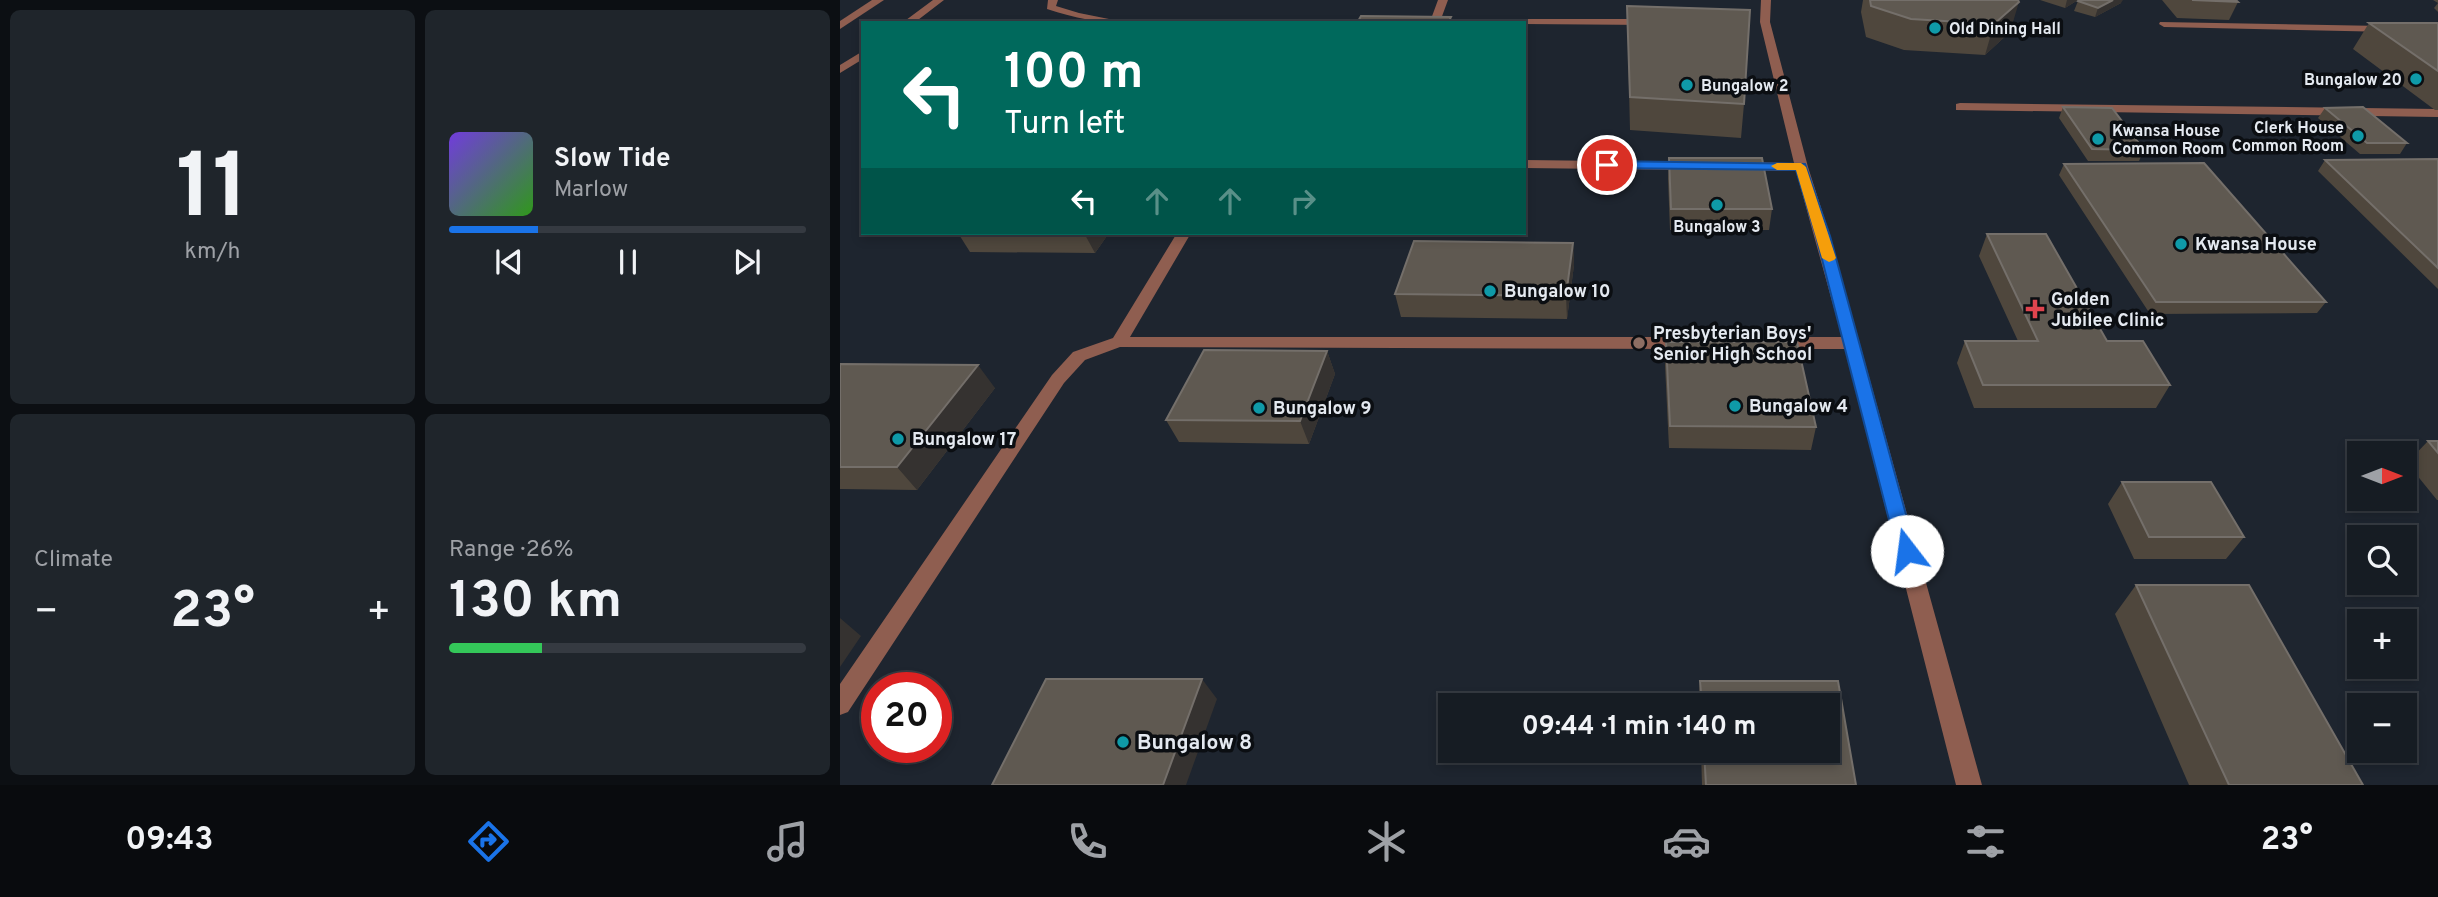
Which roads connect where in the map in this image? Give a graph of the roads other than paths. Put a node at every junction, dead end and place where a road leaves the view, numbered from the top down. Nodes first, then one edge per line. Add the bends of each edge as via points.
1 (879, 0) edge
2 (939, 0) edge
3 (1053, 0) edge
4 (1443, 0) edge
5 (1766, 0) edge
6 (910, 21) edge
7 (1111, 21) edge
8 (1435, 21) edge
9 (1526, 22) edge
10 (1668, 22) edge
11 (2164, 24) dead end
12 (840, 26) edge
13 (2438, 30) edge
14 (861, 55) edge
15 (840, 70) edge
16 (1960, 107) dead end
17 (2438, 113) edge
18 (1526, 164) edge
19 (1704, 166) edge
20 (1731, 166) edge
21 (1801, 167) junction
22 (1183, 235) edge
23 (1119, 342) junction
24 (1698, 343) edge
25 (1754, 343) edge
26 (1852, 343) junction
27 (840, 704) edge
28 (1969, 785) edge

1 - 12 street
2 - 6 street
3 - 7 street via 1050,7
4 - 8 street
5 - 21 street via 1758,22
9 - 10 street
11 - 13 street
14 - 15 street
16 - 17 street
18 - 19 street
20 - 21 street
21 - 26 street
22 - 23 street
23 - 24 street
23 - 27 street via 1079,356 1058,379
25 - 26 street
26 - 28 street

